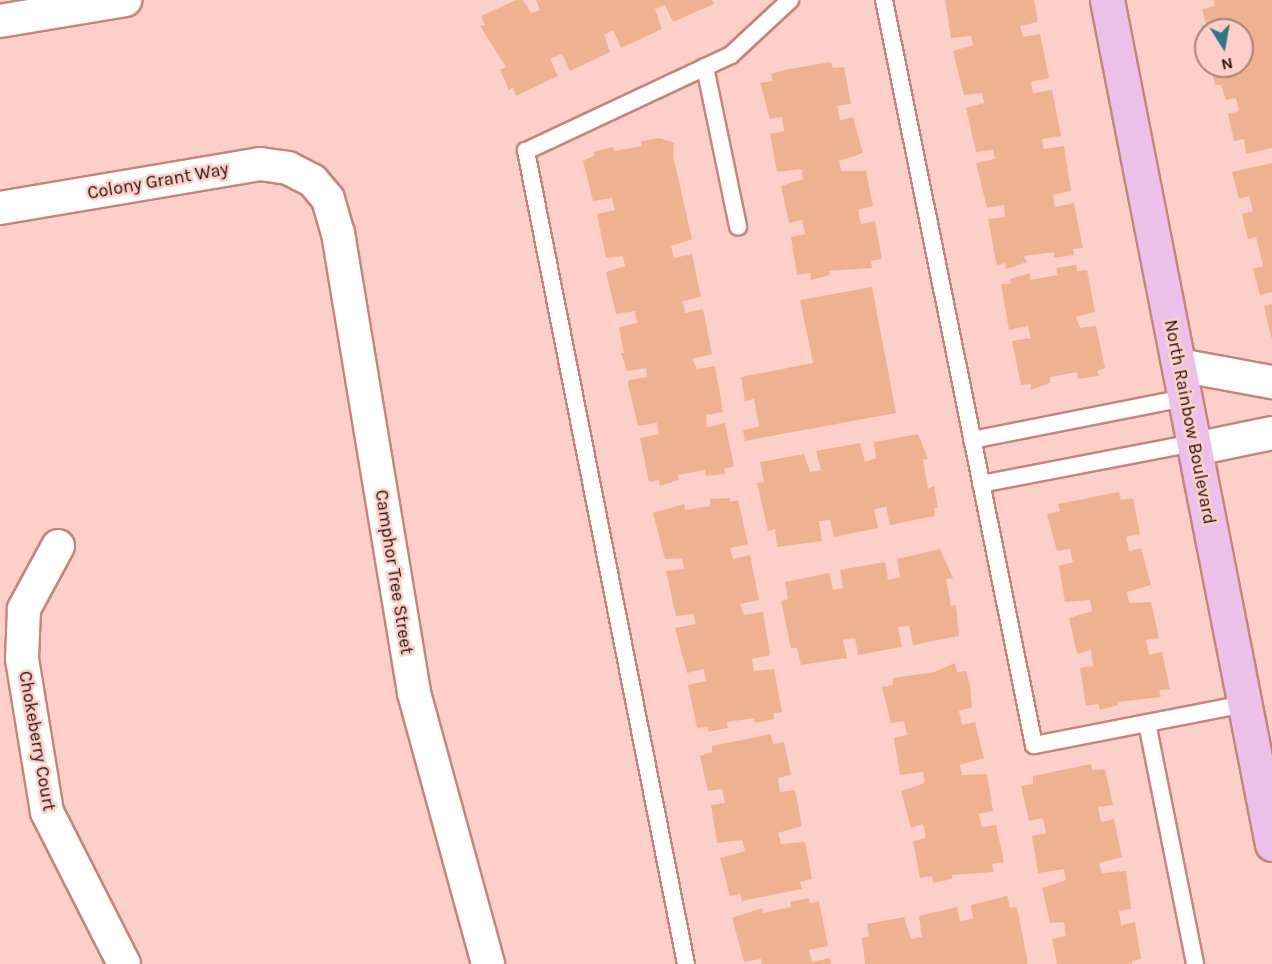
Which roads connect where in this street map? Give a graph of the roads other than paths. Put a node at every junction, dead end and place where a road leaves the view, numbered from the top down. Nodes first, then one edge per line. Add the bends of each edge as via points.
1 (125, 0) edge
2 (790, 0) edge
3 (884, 0) edge
4 (1107, 0) edge
5 (0, 21) edge
6 (705, 67) junction
7 (313, 181) joint
8 (0, 208) edge
9 (738, 227) dead end
10 (1179, 365) junction
11 (1272, 382) edge
12 (1185, 398) junction
13 (1272, 433) edge
14 (972, 440) junction
15 (1194, 446) junction
16 (981, 484) junction
17 (58, 546) dead end
18 (1245, 704) junction
19 (1147, 723) junction
20 (1272, 843) edge
21 (124, 964) edge
22 (488, 964) edge
23 (686, 964) edge
24 (1196, 964) edge

1 - 5 street
2 - 6 lane via 731,55
3 - 14 lane
4 - 10 main road, North Rainbow Boulevard
6 - 9 lane
6 - 23 lane via 526,151
7 - 8 street, Colony Grant Way via 288,168 260,164
7 - 22 street, Camphor Tree Street via 328,199 338,233 414,693
10 - 11 street
10 - 12 main road, North Rainbow Boulevard
12 - 14 lane
12 - 15 main road, North Rainbow Boulevard
13 - 15 street
14 - 16 lane
15 - 16 lane
15 - 18 main road, North Rainbow Boulevard
16 - 19 lane via 1034,745
17 - 21 street, Chokeberry Court via 24,609 24,670 47,812
18 - 19 lane
18 - 20 main road, North Rainbow Boulevard
19 - 24 lane

